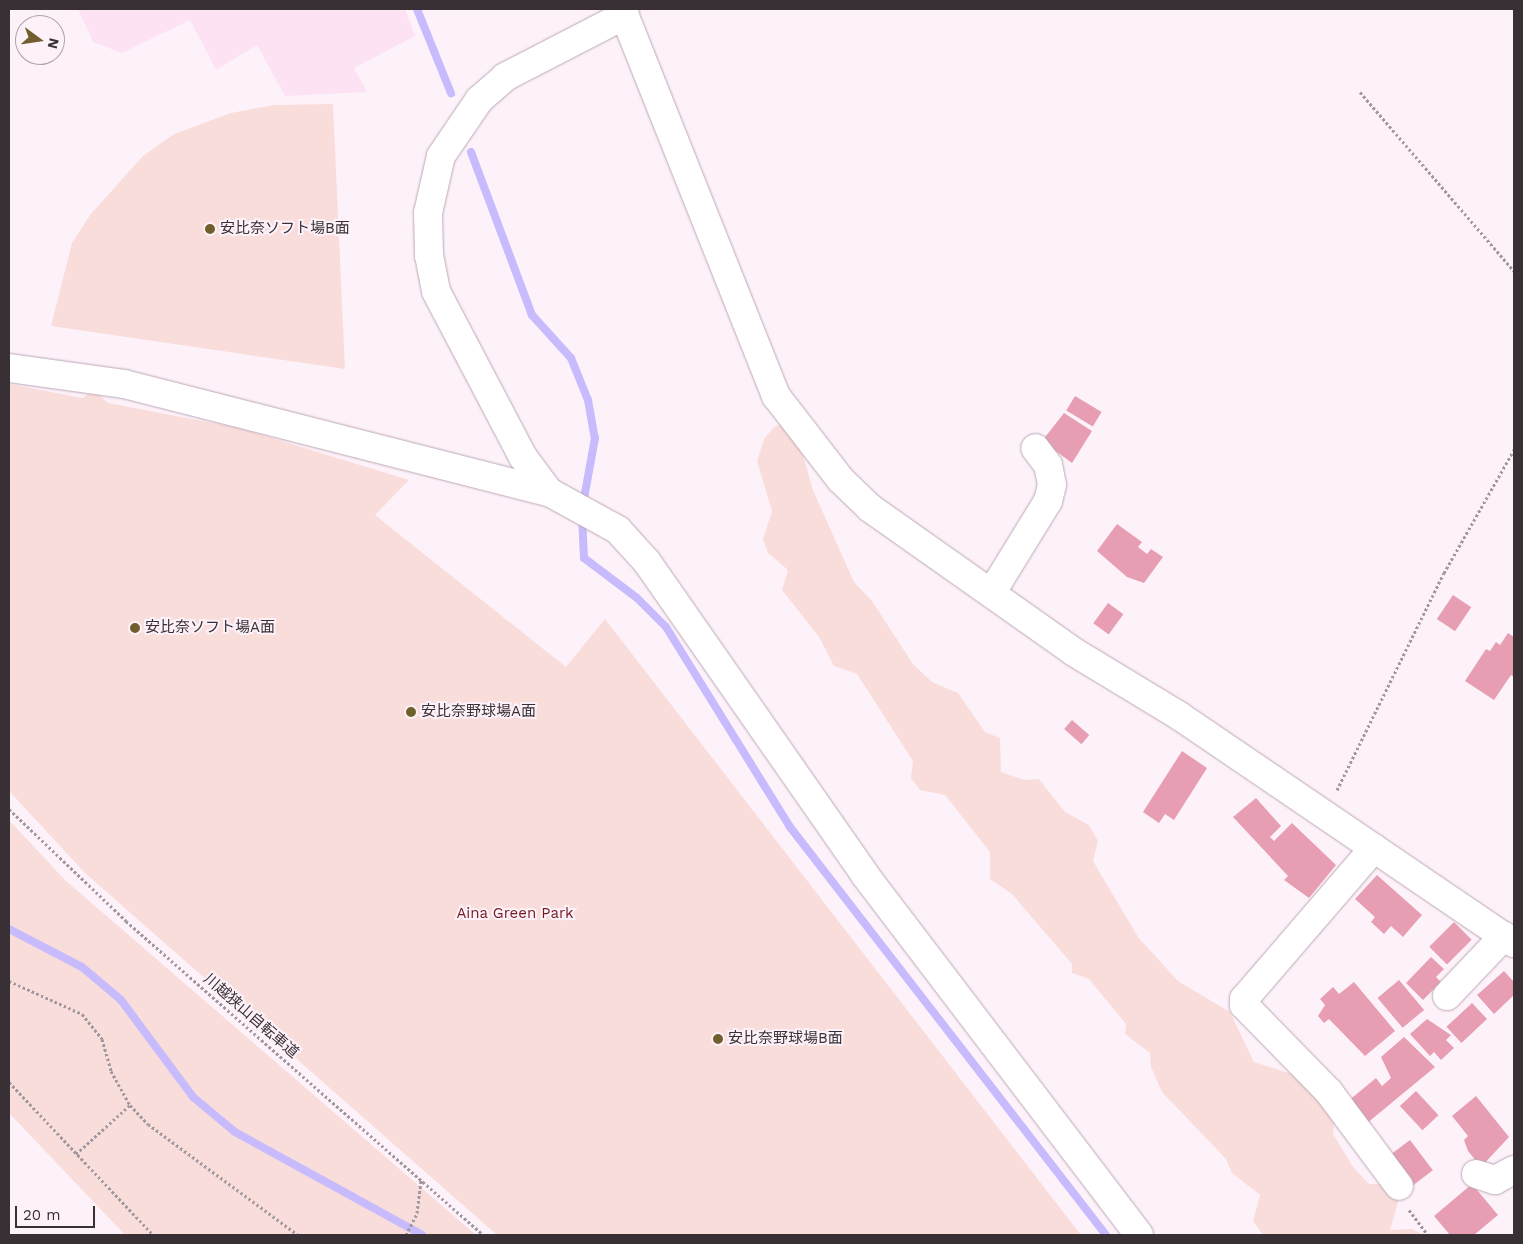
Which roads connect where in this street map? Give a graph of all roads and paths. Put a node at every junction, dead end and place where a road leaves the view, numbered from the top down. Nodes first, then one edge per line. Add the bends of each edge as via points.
1 (624, 12) edge
2 (1360, 92) dead end
3 (1514, 271) edge
4 (9, 368) edge
5 (1035, 448) dead end
6 (1514, 450) edge
7 (549, 492) junction
8 (992, 592) junction
9 (9, 809) edge
10 (1327, 818) junction
11 (1374, 848) junction
12 (1509, 939) edge
13 (9, 980) edge
14 (1447, 996) dead end
15 (9, 1082) edge
16 (130, 1104) junction
17 (76, 1154) junction
18 (1514, 1170) edge
19 (1476, 1174) dead end
20 (421, 1180) junction
21 (1399, 1186) dead end
22 (153, 1235) edge
23 (298, 1235) edge
24 (406, 1235) edge
25 (484, 1235) edge
26 (1139, 1235) edge

1 - 7 street via 513,72 479,100 441,156 428,213 428,256 436,290 523,457
1 - 8 street via 776,396 841,480 870,508
2 - 3 path
4 - 7 street via 124,384
5 - 8 street via 1048,465 1052,485 1048,501
6 - 10 path via 1444,573 1345,767
7 - 26 street via 618,530 647,562 865,875
8 - 10 street via 1074,652 1178,715
9 - 20 path, 川越狭山自転車道 via 126,921
10 - 11 street
11 - 12 street
11 - 21 street via 1244,999 1244,1005 1329,1092
12 - 14 street
13 - 16 path via 87,1019 102,1039 111,1071
15 - 17 path
16 - 17 path
16 - 23 path via 176,1147
17 - 22 path
18 - 19 street via 1495,1180
20 - 24 path via 417,1213
20 - 25 path, 川越狭山自転車道

